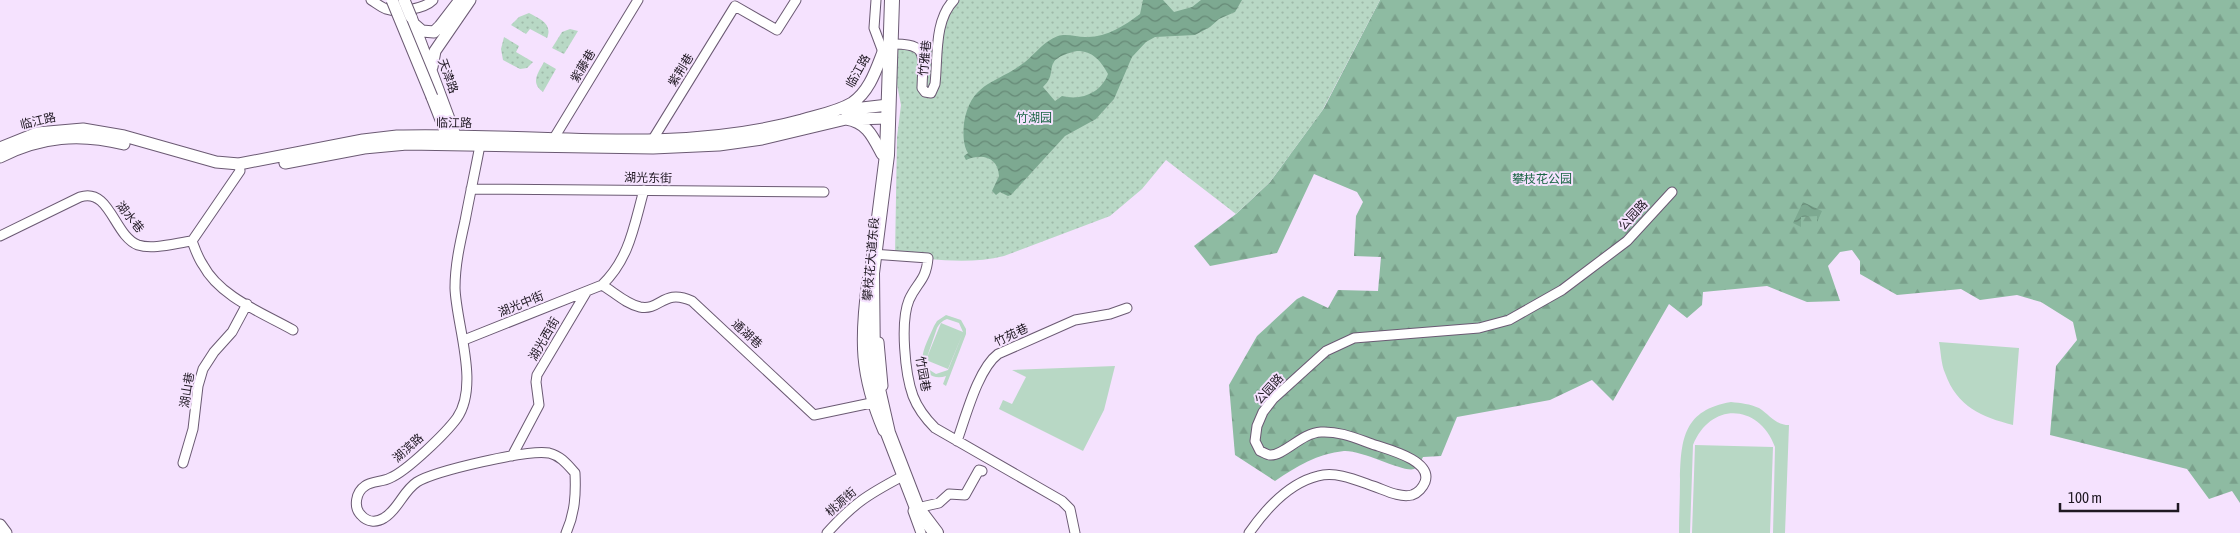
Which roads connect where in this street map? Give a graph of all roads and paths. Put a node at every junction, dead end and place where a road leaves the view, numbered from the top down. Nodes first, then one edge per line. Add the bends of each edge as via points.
1 (371, 0) edge
2 (392, 0) edge
3 (404, 0) edge
4 (433, 0) edge
5 (460, 0) edge
6 (470, 0) edge
7 (638, 0) edge
8 (796, 0) edge
9 (876, 0) edge
10 (886, 0) edge
11 (892, 0) edge
12 (954, 0) edge
13 (737, 3) edge
14 (413, 21) junction
15 (444, 29) junction
16 (417, 46) junction
17 (886, 47) junction
18 (432, 74) junction
19 (834, 111) junction
20 (885, 111) junction
21 (846, 119) junction
22 (453, 140) junction
23 (480, 141) junction
24 (554, 142) junction
25 (653, 144) junction
26 (0, 148) edge
27 (882, 154) junction
28 (0, 157) edge
29 (239, 168) junction
30 (472, 189) junction
31 (644, 190) junction
32 (824, 192) dead end
33 (1672, 192) dead end
34 (0, 236) edge
35 (192, 241) junction
36 (873, 254) junction
37 (870, 273) junction
38 (602, 285) junction
39 (586, 291) junction
40 (247, 304) junction
41 (1127, 308) dead end
42 (293, 330) dead end
43 (464, 340) junction
44 (870, 403) junction
45 (886, 434) junction
46 (957, 441) junction
47 (512, 456) junction
48 (183, 463) dead end
49 (982, 470) dead end
50 (901, 477) junction
51 (915, 510) junction
52 (0, 525) edge
53 (926, 531) edge
54 (6, 533) edge
55 (566, 533) edge
56 (827, 533) edge
57 (936, 533) edge
58 (1075, 533) edge
59 (1249, 533) edge

1 - 4 street via 394,10 424,6
2 - 16 main road, bridge
3 - 14 main road, 天津路, bridge
5 - 15 main road
6 - 15 main road
7 - 24 street, 紫藤巷
8 - 13 street, 紫荆巷 via 777,30
9 - 17 street via 874,28
10 - 17 highway, 攀枝花大道东段
11 - 17 highway, 攀枝花大道东段
12 - 17 street, 竹雅巷 via 941,19 935,84 931,93 922,88 923,54 919,48
13 - 25 street, 紫荆巷
14 - 15 main road via 422,32
14 - 16 main road, 天津路
15 - 16 main road via 436,44
15 - 18 main road via 432,58
16 - 18 main road, 天津路
16 - 22 main road, bridge via 432,97
17 - 19 main road, 临江路 via 860,97
17 - 20 highway, 攀枝花大道东段
18 - 22 main road, 天津路
19 - 20 main road
19 - 25 main road, 临江路 via 740,134
20 - 21 main road, 临江路
20 - 27 highway, 攀枝花大道东段
20 - 36 highway, 攀枝花大道东段 via 887,155
21 - 25 main road, 临江路 via 741,143
21 - 27 main road via 868,129
22 - 23 main road, 临江路
22 - 29 main road, 临江路 via 383,146
23 - 24 main road, 临江路
23 - 30 street, 湖滨路
24 - 25 main road, 临江路
26 - 29 main road, 临江路 via 37,134 83,129 118,134
27 - 36 highway, 攀枝花大道东段
28 - 29 main road, 临江路 via 39,141 83,137 122,143 214,170
29 - 35 street
30 - 31 street, 湖光东街
30 - 43 street, 湖滨路 via 456,268 455,291
31 - 32 street, 湖光东街
31 - 38 street via 623,260
33 - 59 street, 公园路 via 1627,241 1562,290 1509,320 1479,328 1354,338 1326,351 1263,412 1255,441 1260,451 1270,456 1280,453 1300,438 1319,432 1342,434 1408,456 1422,466 1426,478 1423,487 1415,494 1402,496 1348,477 1318,476 1295,486 1262,515
34 - 35 street, 湖水巷 via 90,195 101,200 128,239 136,244 146,246
35 - 40 street via 203,267
36 - 37 highway, 攀枝花大道东段
36 - 46 street, 竹园巷 via 928,258 927,273 910,299 906,312 908,372 913,396 922,414 935,428
37 - 44 street via 861,327 863,366
37 - 45 highway, 攀枝花大道东段 via 873,367
38 - 39 street, 湖光中街
38 - 44 street, 通湖巷 via 641,308 654,306 670,297 681,296 692,301 814,415
39 - 43 street, 湖光中街
39 - 47 street, 湖光西街 via 537,375 539,405
40 - 42 street
40 - 48 street, 湖山巷 via 232,332 203,369 193,429
41 - 46 street, 竹苑巷 via 1075,320 991,359
43 - 47 street, 湖滨路 via 466,386 458,417 402,471 366,485 358,493 358,513 374,522 383,519 405,492 424,479
44 - 45 street
45 - 50 highway, 攀枝花大道东段
45 - 51 highway, 攀枝花大道东段
46 - 58 street, 竹园巷 via 1062,501 1070,509
47 - 55 street, 湖滨路 via 549,453 564,459 576,472 576,498
49 - 51 street via 965,495 949,494 939,503
50 - 51 highway, 攀枝花大道东段
50 - 56 street, 桃源街 via 864,497 846,511
51 - 53 highway
51 - 57 highway
52 - 54 main road

